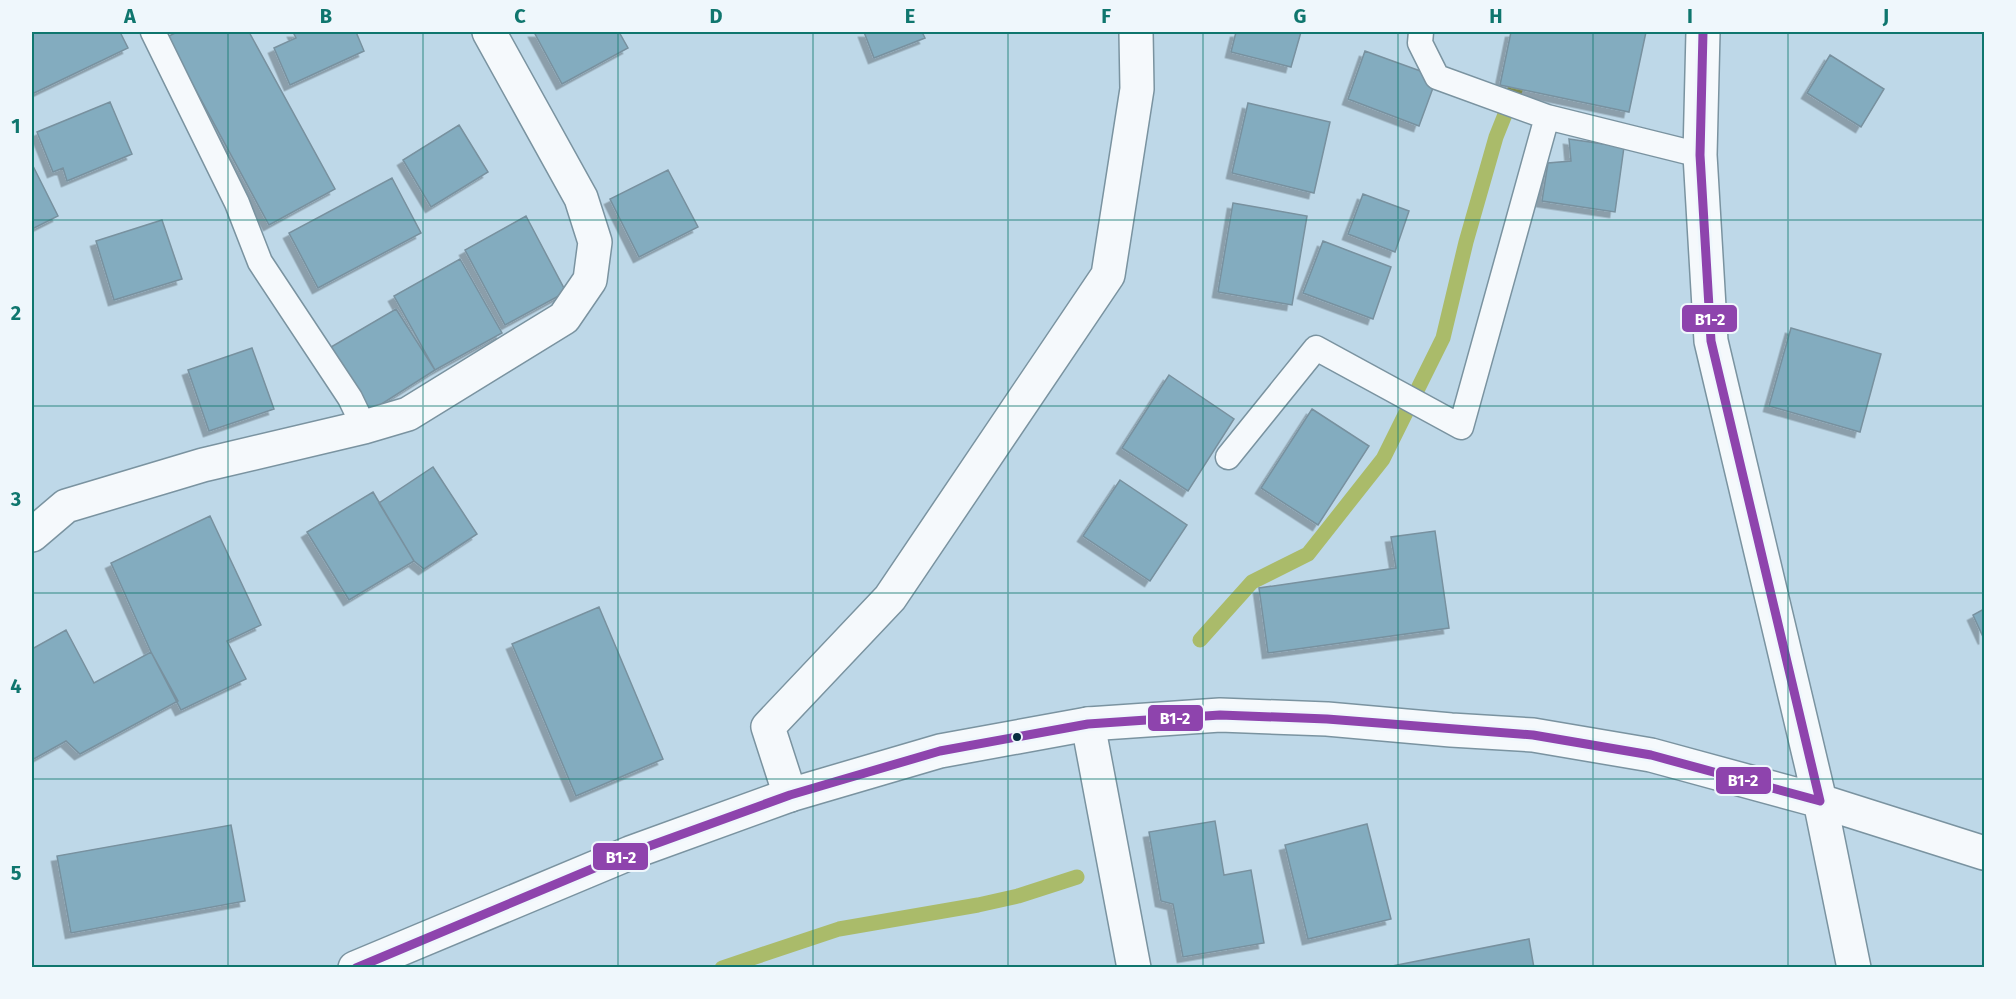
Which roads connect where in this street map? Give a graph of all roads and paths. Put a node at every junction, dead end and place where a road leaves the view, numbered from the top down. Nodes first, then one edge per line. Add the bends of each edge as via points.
1 (153, 32) edge
2 (489, 32) edge
3 (1136, 32) edge
4 (1421, 32) edge
5 (1703, 32) edge
6 (1544, 116) junction
7 (1700, 155) junction
8 (364, 427) junction
9 (1228, 457) dead end
10 (32, 535) edge
11 (1088, 724) junction
12 (790, 795) junction
13 (1820, 801) junction
14 (1984, 854) edge
15 (358, 967) edge
16 (1134, 968) edge
17 (1854, 968) edge

1 - 8 lane via 237,203 260,262 350,398
2 - 8 street via 581,198 596,242 590,280 564,318 408,414
3 - 12 street via 1137,89 1108,275 890,598 768,728
4 - 6 lane via 1420,43 1437,77
5 - 7 street
6 - 7 lane
6 - 9 lane via 1461,427 1316,348
7 - 13 street via 1711,341
8 - 10 street via 203,465 66,506
11 - 12 street via 940,751
11 - 13 street via 1220,715 1533,735 1651,755
11 - 16 street
12 - 15 street via 630,853
13 - 14 street
13 - 17 street

